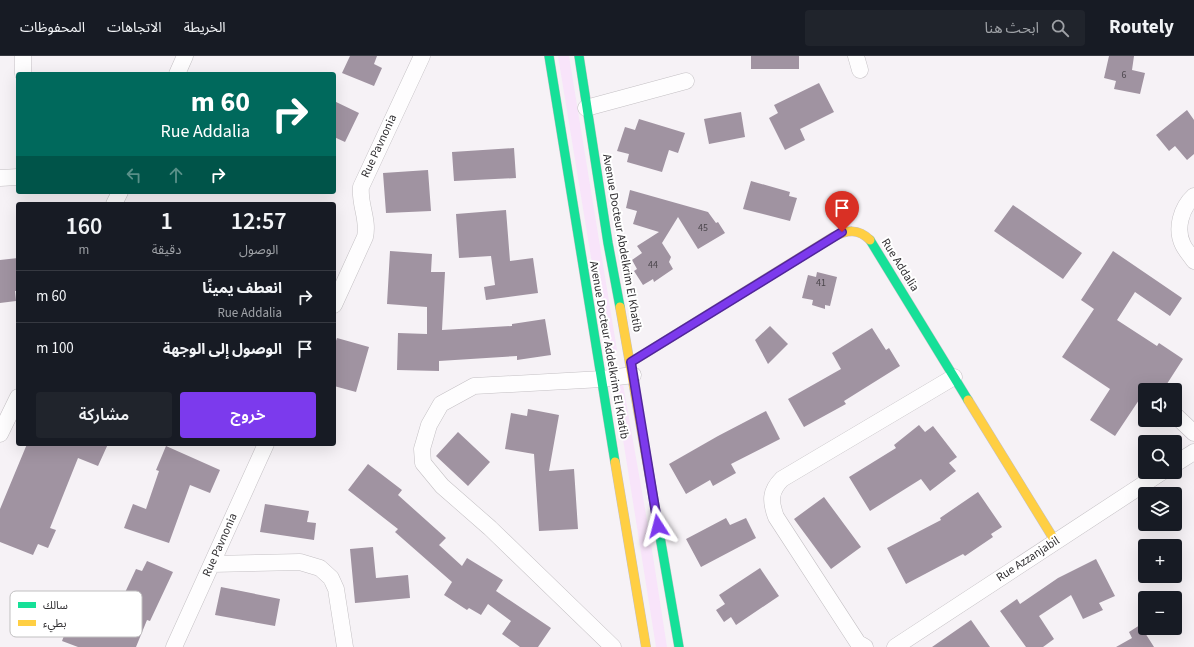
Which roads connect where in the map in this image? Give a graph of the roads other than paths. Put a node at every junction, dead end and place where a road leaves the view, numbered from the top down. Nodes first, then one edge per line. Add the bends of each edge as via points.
1 (23, 56) edge
2 (185, 56) edge
3 (422, 56) edge
4 (549, 56) edge
5 (579, 56) edge
6 (23, 72) edge
7 (178, 72) edge
8 (686, 81) dead end
9 (586, 108) junction
10 (16, 177) edge
11 (0, 178) edge
12 (1194, 196) edge
13 (1194, 261) edge
14 (336, 301) edge
15 (632, 368) junction
16 (954, 377) junction
17 (602, 379) junction
18 (16, 401) edge
19 (1182, 421) edge
20 (1194, 433) edge
21 (0, 434) edge
22 (265, 446) edge
23 (1194, 452) edge
24 (1182, 460) edge
25 (1151, 479) edge
26 (1055, 541) junction
27 (212, 564) junction
28 (174, 647) edge
29 (345, 647) edge
30 (613, 647) edge
31 (646, 647) edge
32 (679, 647) edge
33 (866, 647) edge
34 (895, 647) edge

1 - 6 street
2 - 7 street
3 - 14 street, Rue Pavnonia via 361,186 360,195 367,227 365,237
4 - 17 main road, Avenue Docteur Addelkrim El Khatib
5 - 9 main road, Avenue Docteur Abdelkrim El Khatib
8 - 9 street
9 - 15 main road, Avenue Docteur Abdelkrim El Khatib
10 - 11 street
12 - 13 street via 1186,204 1180,230 1183,244
15 - 16 main road, Rue Addalia via 833,237 842,232 857,230 868,236
15 - 17 street
15 - 32 main road, Avenue Docteur Abdelkrim El Khatib
16 - 26 main road, Rue Addalia
16 - 33 street via 782,479 773,492 771,503 776,517 858,643
17 - 30 street via 474,386 441,404 429,425 422,449 423,463 438,480
17 - 31 main road, Avenue Docteur Addelkrim El Khatib
18 - 21 street
19 - 20 street
22 - 27 street, Rue Pavnonia
23 - 24 street
25 - 26 street, Rue Azzanjabil
26 - 34 street, Rue Azzanjabil
27 - 28 street, Rue Pavnonia
27 - 29 street via 300,562 320,568 332,578 336,589

